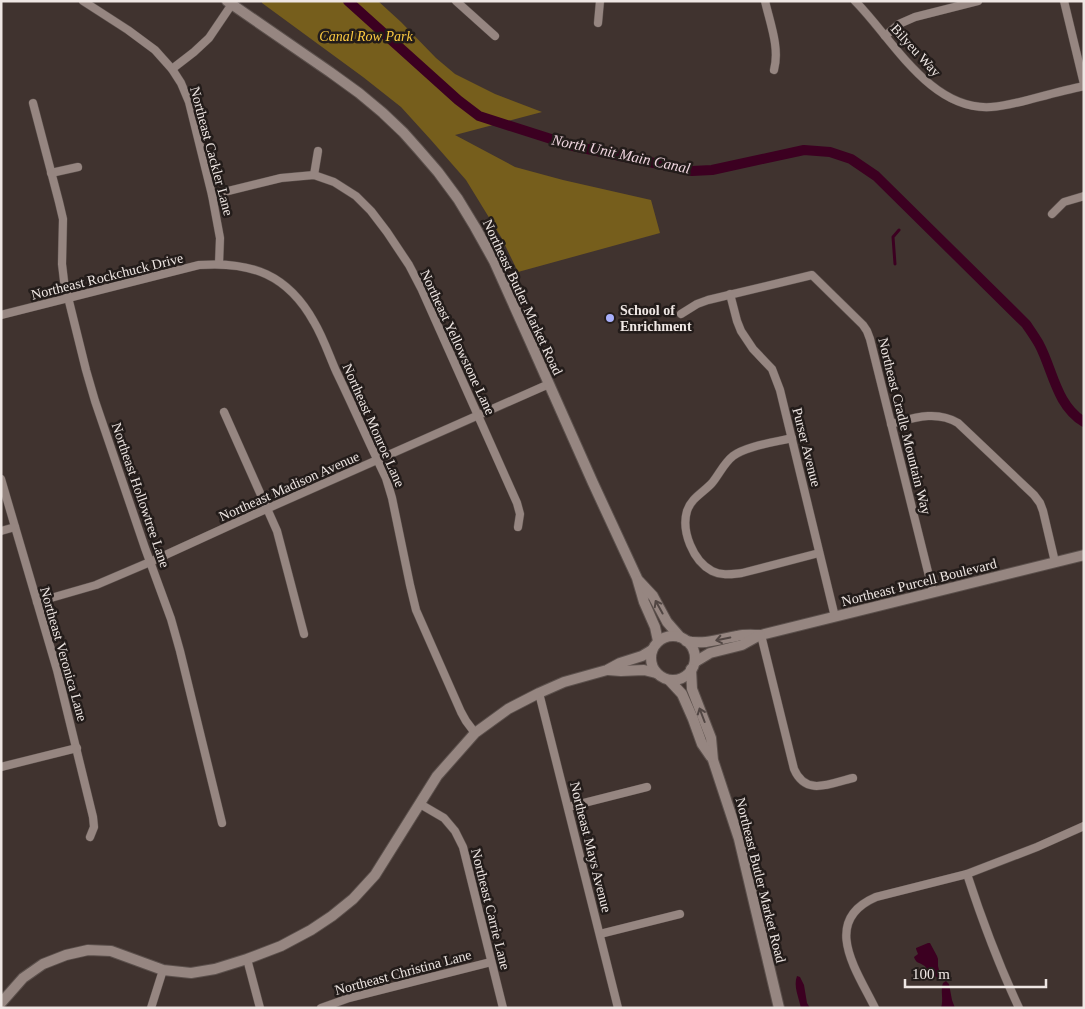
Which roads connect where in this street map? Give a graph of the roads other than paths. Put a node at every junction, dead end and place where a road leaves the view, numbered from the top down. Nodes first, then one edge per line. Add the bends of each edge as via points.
1 (83, 1) edge
2 (456, 1) edge
3 (600, 1) edge
4 (765, 1) edge
5 (855, 1) edge
6 (978, 1) edge
7 (1064, 1) edge
8 (231, 2) edge
9 (598, 23) dead end
10 (495, 36) dead end
11 (885, 36) junction
12 (172, 69) junction
13 (774, 70) dead end
14 (1084, 85) edge
15 (33, 103) dead end
16 (318, 151) dead end
17 (78, 167) dead end
18 (51, 174) junction
19 (314, 175) junction
20 (212, 195) junction
21 (1084, 196) edge
22 (1052, 214) dead end
23 (220, 264) junction
24 (730, 294) junction
25 (68, 298) junction
26 (681, 314) dead end
27 (1, 315) edge
28 (549, 384) junction
29 (224, 412) dead end
30 (478, 416) junction
31 (891, 424) junction
32 (792, 438) junction
33 (378, 460) junction
34 (1, 479) edge
35 (268, 509) junction
36 (15, 527) junction
37 (518, 527) dead end
38 (1, 531) edge
39 (820, 553) junction
40 (1084, 555) edge
41 (150, 562) junction
42 (1055, 562) junction
43 (637, 578) junction
44 (933, 592) junction
45 (37, 602) junction
46 (835, 616) junction
47 (304, 634) dead end
48 (761, 635) junction
49 (684, 639) junction
50 (658, 641) junction
51 (652, 650) junction
52 (693, 666) junction
53 (607, 670) junction
54 (656, 672) junction
55 (669, 680) junction
56 (539, 693) junction
57 (475, 733) junction
58 (77, 748) junction
59 (713, 760) junction
60 (1, 767) edge
61 (853, 778) dead end
62 (647, 787) dead end
63 (420, 804) junction
64 (568, 807) junction
65 (222, 823) dead end
66 (1084, 826) edge
67 (90, 837) dead end
68 (967, 874) junction
69 (680, 914) dead end
70 (600, 934) junction
71 (247, 959) junction
72 (491, 962) junction
73 (163, 970) junction
74 (1, 1003) edge
75 (151, 1008) edge
76 (260, 1008) edge
77 (321, 1008) edge
78 (503, 1008) edge
79 (618, 1008) edge
80 (779, 1008) edge
81 (875, 1008) edge
82 (1019, 1008) edge

1 - 12 street, Northeast Cackler Lane via 155,50
2 - 10 street
3 - 9 street
4 - 13 street via 777,52
5 - 11 street, Bilyeu Way
6 - 11 street via 915,17 899,24
7 - 14 street
8 - 12 street via 209,38
8 - 28 main road, Northeast Butler Market Road via 359,93 403,132 432,164 485,244
11 - 14 street, Bilyeu Way via 933,87 950,99 970,106 1005,105
12 - 20 street, Northeast Cackler Lane via 189,102
15 - 18 street, Northeast Hollowtree Lane
16 - 19 street
17 - 18 street
18 - 25 street, Northeast Hollowtree Lane via 62,219 62,264
19 - 20 street, Northeast Yellowstone Lane via 281,178
19 - 30 street, Northeast Yellowstone Lane via 334,182 356,196 387,232 422,290
20 - 23 street, Northeast Cackler Lane via 220,238
21 - 22 street via 1064,202
23 - 25 street, Northeast Rockchuck Drive via 200,265
23 - 33 street, Northeast Monroe Lane via 261,271 299,298 314,322
24 - 26 street, Northeast Cradle Mountain Way via 697,304
24 - 31 street, Northeast Cradle Mountain Way via 812,275 867,331
24 - 32 street, Purser Avenue via 741,331 776,378
25 - 27 street, Northeast Rockchuck Drive
25 - 41 street, Northeast Hollowtree Lane via 95,401
28 - 30 street, Northeast Madison Avenue
28 - 43 main road, Northeast Butler Market Road
29 - 35 street
30 - 33 street, Northeast Madison Avenue
30 - 37 street, Northeast Yellowstone Lane via 517,503 520,514
31 - 42 street via 933,415 951,418 958,423 1034,495 1043,511
31 - 44 street, Northeast Cradle Mountain Way
32 - 39 street, Purser Avenue
32 - 39 street via 739,452 726,462 712,483 690,505 687,533 704,565 721,574 742,573
33 - 35 street, Northeast Madison Avenue
33 - 57 street, Northeast Monroe Lane via 392,498 416,610 461,712
34 - 36 street, Northeast Veronica Lane
35 - 41 street, Northeast Madison Avenue
35 - 47 street via 282,546
36 - 38 street
36 - 45 street, Northeast Veronica Lane
39 - 46 street, Purser Avenue
40 - 42 main road, Northeast Purcell Boulevard
41 - 45 street, Northeast Madison Avenue via 96,584
41 - 65 street, Northeast Hollowtree Lane via 180,651
42 - 44 main road, Northeast Purcell Boulevard
49 -> 43 main road, Northeast Butler Market Road via 667,622 653,596
43 - 50 main road, Northeast Butler Market Road
44 - 46 main road, Northeast Purcell Boulevard
45 - 58 street, Northeast Veronica Lane
46 - 48 main road, Northeast Purcell Boulevard
48 -> 49 main road, Northeast Purcell Boulevard via 694,643
48 - 52 main road, Northeast Purcell Boulevard via 742,645 710,653
48 - 61 street via 797,776 808,785 815,786
49 - 50 main road via 667,636
49 - 52 main road via 694,652
50 - 51 main road
51 - 53 main road
51 - 54 main road via 651,662
52 - 55 main road via 683,677
59 -> 52 main road, Northeast Butler Market Road via 710,738 692,689
53 - 54 main road
53 - 56 main road
54 - 55 main road
55 - 59 main road, Northeast Butler Market Road via 682,694 702,744
56 - 57 main road via 508,709
56 - 64 street, Northeast Mays Avenue
57 - 63 main road via 437,776
58 - 60 street
58 - 67 street, Northeast Veronica Lane via 94,817
59 - 80 main road, Northeast Butler Market Road via 739,839
62 - 64 street
63 - 71 main road via 375,875 353,899 311,930
63 - 72 street, Northeast Carrie Lane via 444,818 463,847
64 - 70 street, Northeast Mays Avenue
66 - 68 street
68 - 81 street via 876,897 864,902 854,912 846,933 848,948 852,963
68 - 82 street via 1002,973
69 - 70 street
70 - 79 street, Northeast Mays Avenue
71 - 73 main road via 191,973
71 - 76 street
72 - 77 street, Northeast Christina Lane
72 - 78 street, Northeast Carrie Lane
73 - 74 main road via 111,951 88,950 43,964 23,978
73 - 75 street

